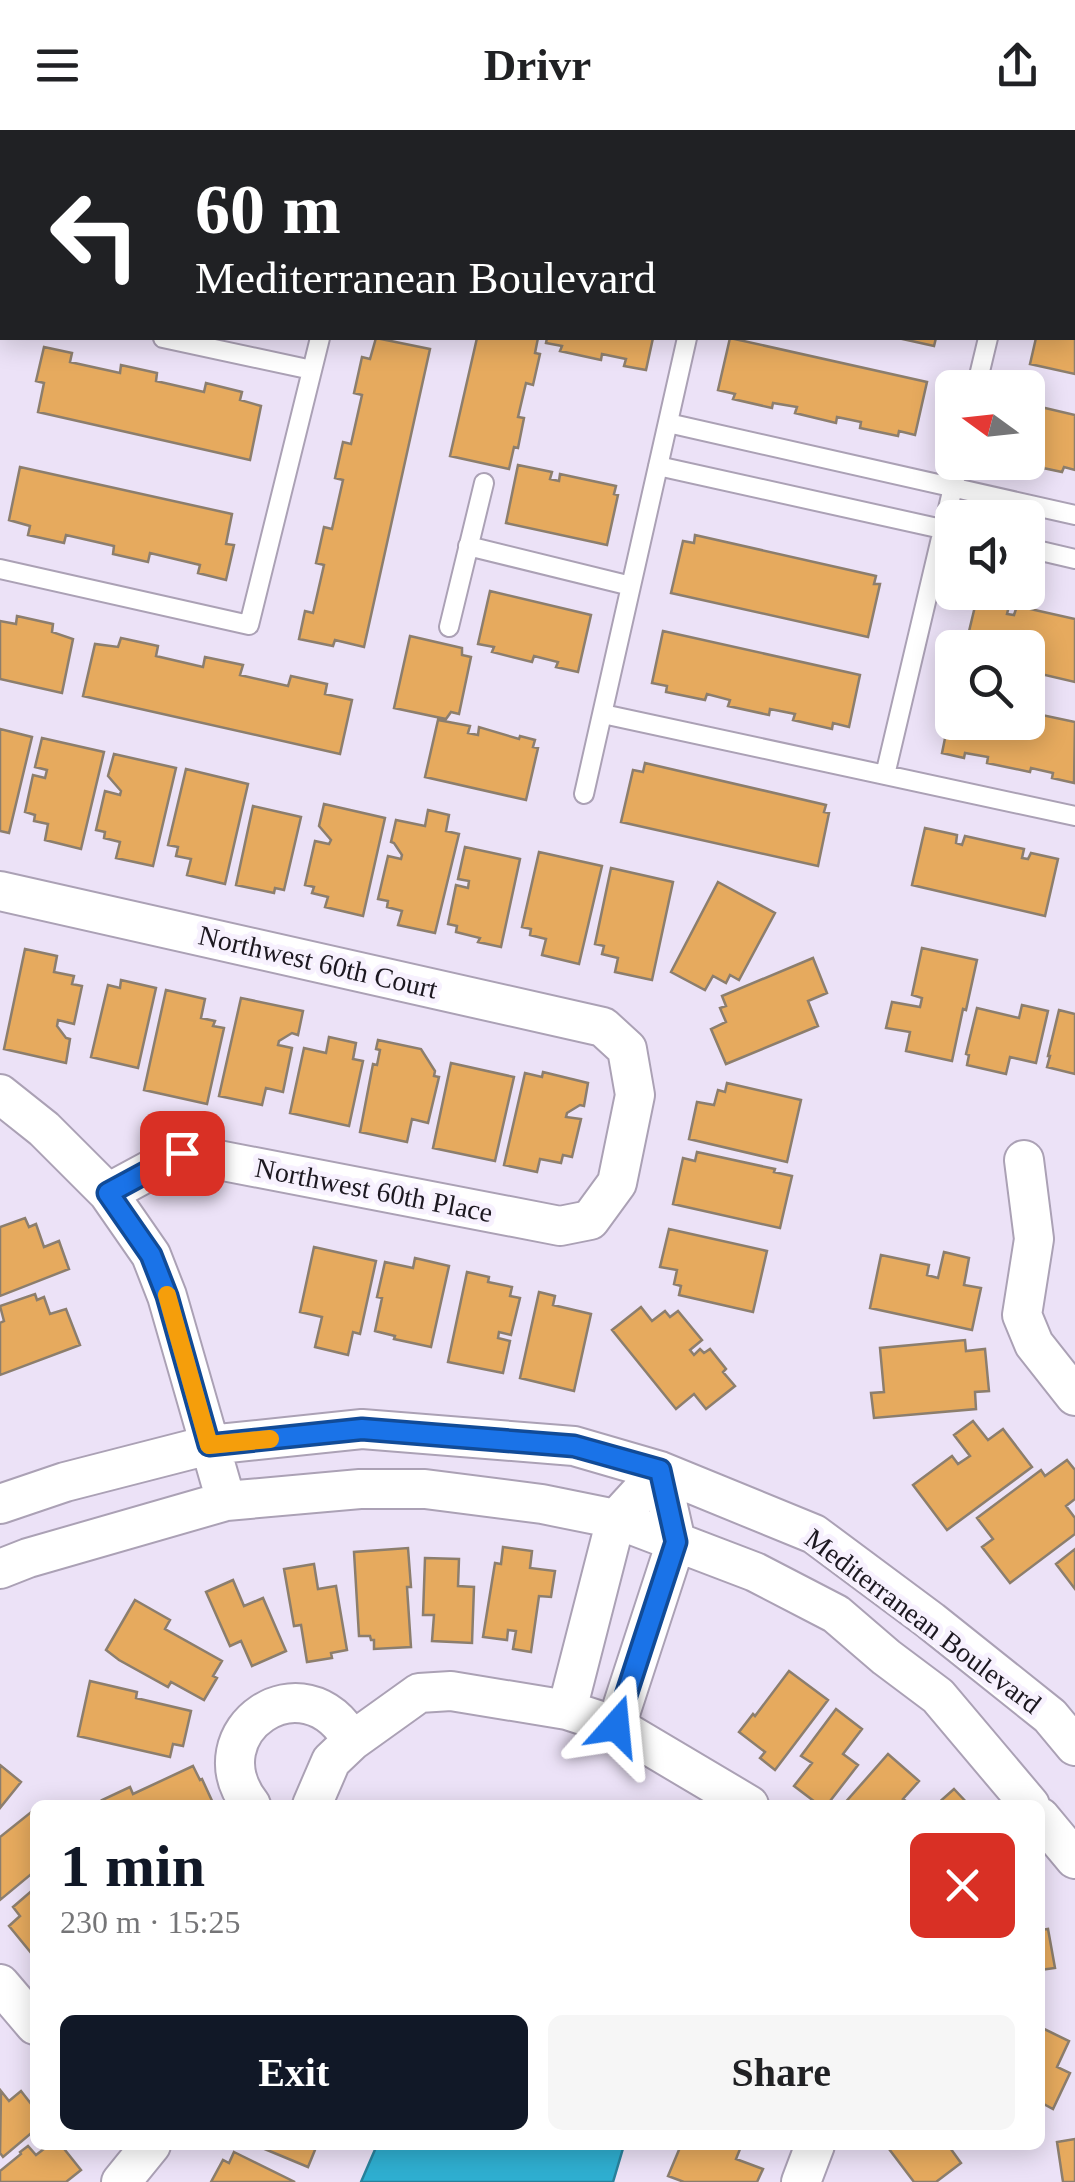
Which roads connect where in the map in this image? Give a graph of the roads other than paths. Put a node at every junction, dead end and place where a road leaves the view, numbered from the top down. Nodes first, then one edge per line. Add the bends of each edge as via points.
1 (172, 340) edge
2 (320, 340) edge
3 (687, 340) edge
4 (988, 340) edge
5 (312, 370) junction
6 (980, 370) edge
7 (668, 423) junction
8 (658, 466) junction
9 (955, 480) edge
10 (484, 483) dead end
11 (953, 488) junction
12 (952, 500) edge
13 (1075, 515) edge
14 (935, 527) edge
15 (468, 546) junction
16 (1045, 552) edge
17 (1075, 558) edge
18 (0, 569) edge
19 (935, 580) edge
20 (631, 586) junction
21 (450, 626) dead end
22 (602, 714) junction
23 (884, 775) junction
24 (584, 794) dead end
25 (1075, 816) edge
26 (0, 891) edge
27 (0, 1094) edge
28 (1024, 1160) dead end
29 (108, 1193) junction
30 (590, 1220) joint
31 (1075, 1396) edge
32 (209, 1445) junction
33 (660, 1470) junction
34 (226, 1501) junction
35 (0, 1504) edge
36 (616, 1519) junction
37 (676, 1542) junction
38 (0, 1570) edge
39 (566, 1710) junction
40 (616, 1726) junction
41 (352, 1741) junction
42 (1075, 1746) edge
43 (247, 1800) edge
44 (314, 1800) edge
45 (742, 1800) edge
46 (1026, 1800) edge
47 (1045, 1824) edge
48 (1075, 1859) edge
49 (0, 1984) edge
50 (30, 2019) edge
51 (144, 2150) edge
52 (813, 2150) edge
53 (122, 2182) edge
54 (801, 2182) edge

1 - 5 lane
2 - 5 lane
3 - 7 lane
4 - 6 lane
5 - 18 lane via 249,625
7 - 8 lane
7 - 11 lane
8 - 14 lane
8 - 20 lane
9 - 11 lane
10 - 15 lane
11 - 12 lane
11 - 13 lane
15 - 20 lane
15 - 21 lane
16 - 17 lane
19 - 23 lane
20 - 22 lane
22 - 23 lane
22 - 24 lane
23 - 25 lane
26 - 30 street, Northwest 60th Court via 603,1026 627,1049 635,1095 617,1183
27 - 29 street
28 - 31 street via 1034,1238 1022,1315 1034,1344
29 - 30 street, Northwest 60th Place via 182,1153 560,1226
29 - 32 street via 151,1255
32 - 33 street, Mediterranean Boulevard via 362,1429 574,1446
32 - 34 street
32 - 35 street, Mediterranean Boulevard
33 - 36 street
33 - 37 street
33 - 42 street, Mediterranean Boulevard via 814,1534 1050,1716
34 - 36 street, Mediterranean Boulevard via 425,1489
34 - 38 street, Mediterranean Boulevard
36 - 37 street, Mediterranean Boulevard
36 - 39 street
37 - 40 street
37 - 46 street, Mediterranean Boulevard via 755,1572 836,1614 938,1696
39 - 40 street
39 - 41 street via 451,1690 419,1694
40 - 45 street
41 - 43 street via 330,1713 313,1705 296,1702 261,1713 248,1725 234,1759
41 - 44 street via 331,1761
47 - 48 street
49 - 50 street
51 - 53 street
52 - 54 street

